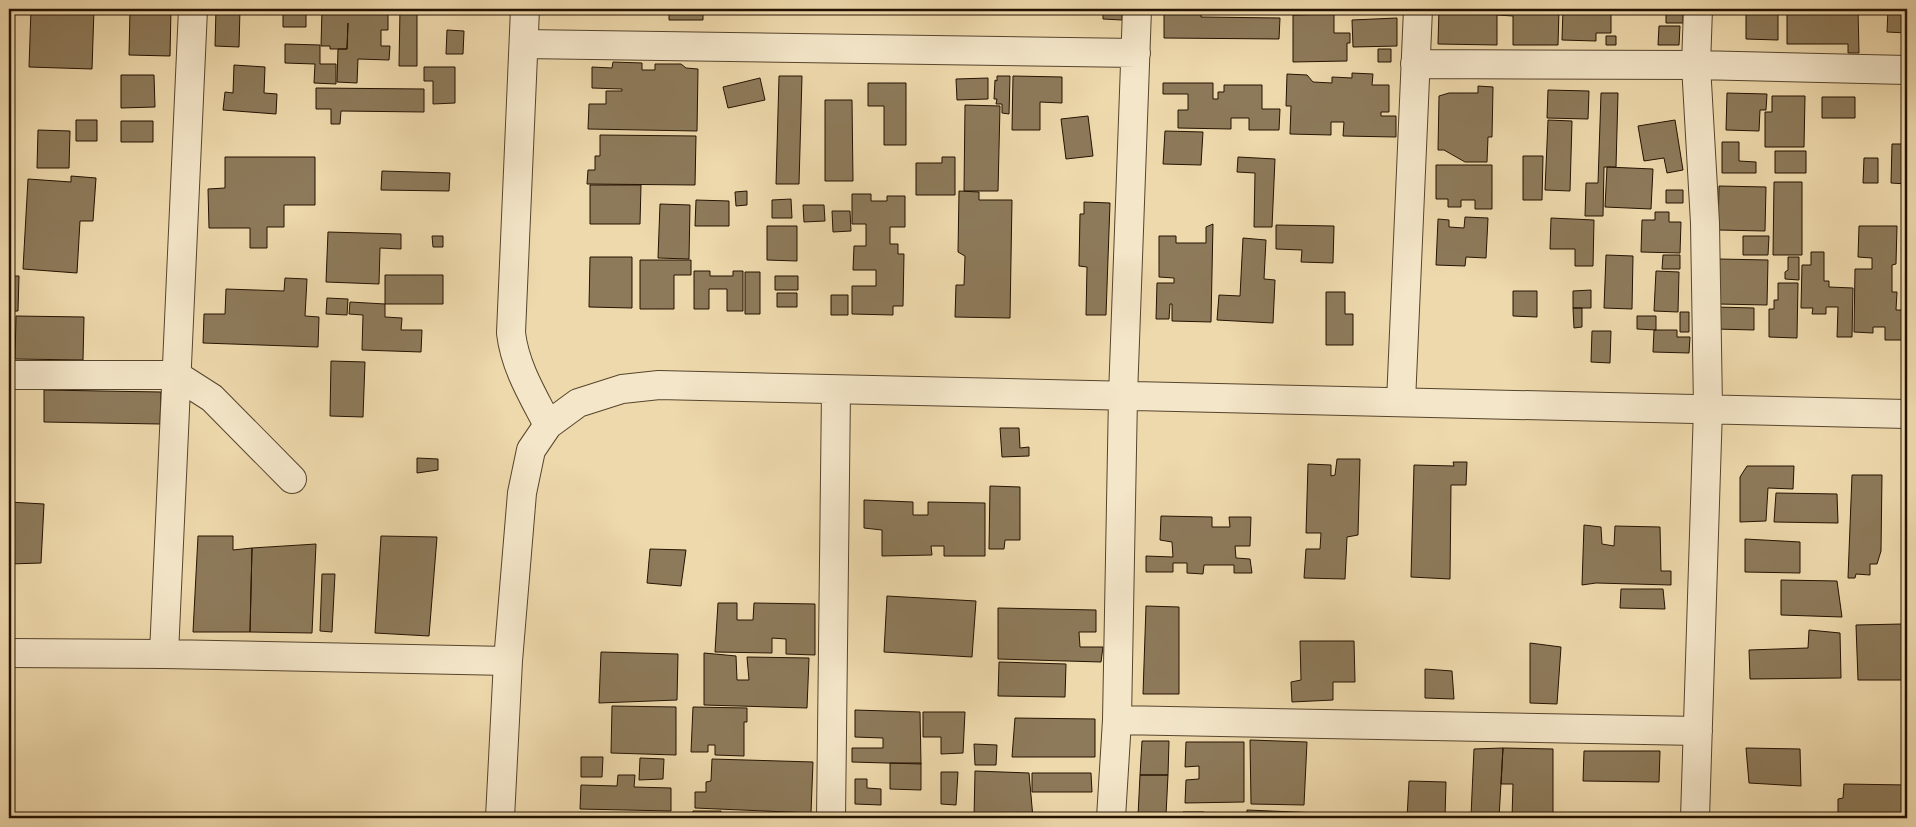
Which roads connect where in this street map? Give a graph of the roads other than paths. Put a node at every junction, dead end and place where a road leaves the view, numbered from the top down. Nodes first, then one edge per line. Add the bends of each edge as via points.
1 (193, 9) edge
2 (525, 9) edge
3 (1137, 9) edge
4 (1418, 9) edge
5 (1698, 9) edge
6 (524, 44) junction
7 (1136, 53) junction
8 (1415, 64) junction
9 (1696, 65) junction
10 (1907, 70) edge
11 (9, 375) edge
12 (176, 375) junction
13 (836, 391) junction
14 (1123, 396) junction
15 (1400, 402) junction
16 (1708, 408) junction
17 (1907, 414) edge
18 (548, 425) junction
19 (292, 479) dead end
20 (9, 654) edge
21 (164, 654) junction
22 (508, 660) junction
23 (1117, 720) junction
24 (1698, 731) junction
25 (500, 818) edge
26 (831, 818) edge
27 (1111, 818) edge
28 (1695, 818) edge

1 - 12 street
2 - 6 street
3 - 7 street
4 - 8 street
5 - 9 street
6 - 7 street
6 - 18 street via 511,333 516,360
7 - 14 street
8 - 9 street
8 - 15 street
9 - 10 street
9 - 16 street via 1705,223
11 - 12 street
12 - 19 street via 212,398
12 - 21 street
13 - 14 street
13 - 18 street via 659,385 622,389 578,403
13 - 26 street
14 - 15 street
14 - 23 street
15 - 16 street
16 - 17 street
16 - 24 street
18 - 22 street via 531,450 522,493
20 - 21 street
21 - 22 street
22 - 25 street
23 - 24 street
23 - 27 street
24 - 28 street

